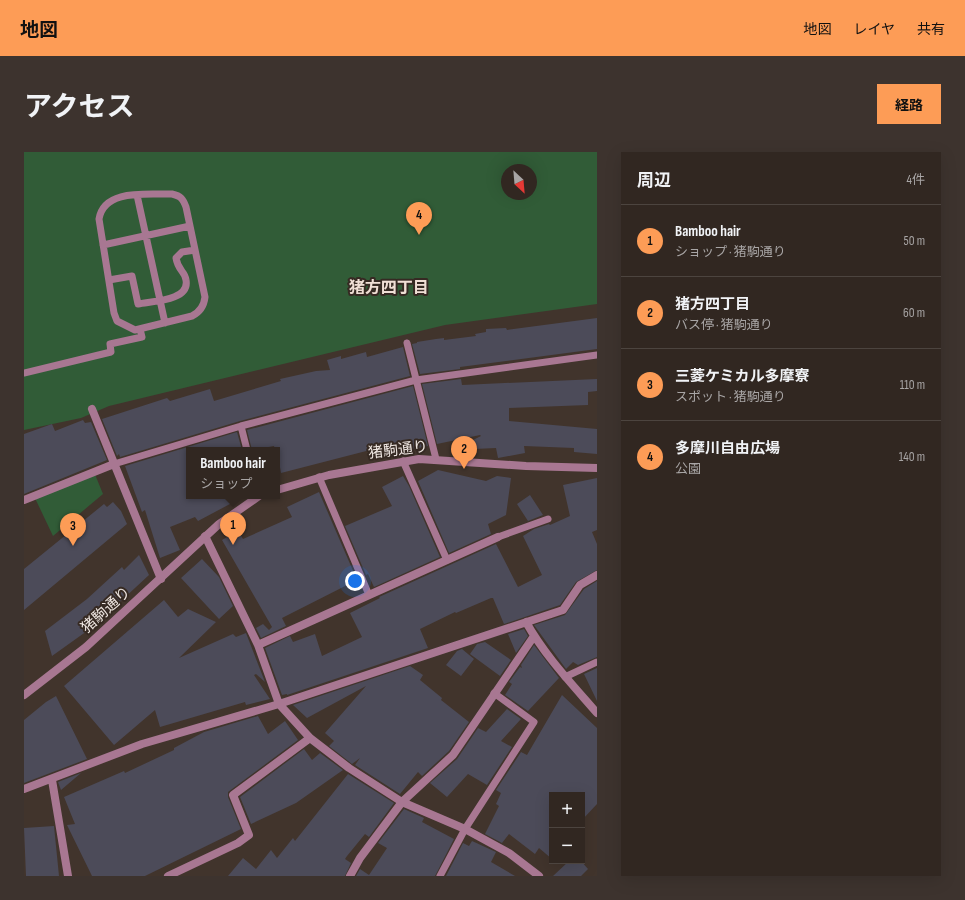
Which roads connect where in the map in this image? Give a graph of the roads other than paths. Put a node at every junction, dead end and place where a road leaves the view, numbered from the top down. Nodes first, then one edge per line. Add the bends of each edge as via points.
1 (137, 195) junction
2 (190, 226) junction
3 (145, 236) junction
4 (103, 245) junction
5 (195, 250) junction
6 (109, 280) junction
7 (160, 300) junction
8 (165, 323) junction
9 (140, 329) junction
10 (407, 343) dead end
11 (597, 355) edge
12 (24, 373) edge
13 (416, 380) junction
14 (92, 409) dead end
15 (241, 426) junction
16 (247, 447) edge
17 (436, 459) junction
18 (403, 461) junction
19 (114, 464) junction
20 (597, 468) edge
21 (319, 477) junction
22 (280, 489) edge
23 (255, 499) edge
24 (24, 500) edge
25 (548, 519) dead end
26 (205, 536) junction
27 (498, 537) joint
28 (446, 560) junction
29 (597, 575) edge
30 (161, 579) junction
31 (369, 595) junction
32 (526, 622) junction
33 (534, 636) junction
34 (258, 645) junction
35 (597, 662) edge
36 (565, 677) junction
37 (494, 693) junction
38 (24, 696) edge
39 (279, 704) junction
40 (597, 713) edge
41 (310, 738) junction
42 (52, 780) junction
43 (24, 789) edge
44 (402, 802) junction
45 (465, 829) junction
46 (68, 876) edge
47 (168, 876) edge
48 (350, 876) edge
49 (440, 876) edge
50 (539, 876) edge

1 - 2 lane via 179,196 185,204
1 - 3 lane
1 - 4 lane via 118,196 106,203 100,211
2 - 3 lane
2 - 5 lane
3 - 4 lane
3 - 7 lane
4 - 6 lane
5 - 7 lane via 182,252 176,258 177,267 185,275 186,290 180,296
5 - 8 lane via 206,297 204,304 198,313 192,316
6 - 7 lane via 132,276 138,304
6 - 9 lane via 117,321 135,330
7 - 8 lane
8 - 9 lane
9 - 12 lane via 142,337 110,344 112,352
10 - 13 lane
11 - 13 lane
13 - 15 lane
13 - 17 lane
14 - 19 street
15 - 16 lane
15 - 19 lane
17 - 18 street, 猪駒通り
17 - 20 street, 猪駒通り
18 - 21 street, 猪駒通り
18 - 28 lane
19 - 24 street
19 - 30 street
21 - 22 street, 猪駒通り
21 - 31 lane
23 - 26 street, 猪駒通り
25 - 27 lane
26 - 30 street, 猪駒通り
26 - 34 street
27 - 28 street
28 - 31 street
29 - 32 street via 580,585 563,610
30 - 38 street, 猪駒通り via 86,647
31 - 34 street
32 - 33 street
32 - 39 street
33 - 36 street
33 - 37 street
34 - 39 street
35 - 36 lane
36 - 40 street
37 - 44 street via 453,755
37 - 45 lane via 534,722
39 - 41 street
39 - 42 street via 142,744
41 - 44 street via 349,768
41 - 47 street via 233,795 249,835 238,843
42 - 43 street
42 - 46 street
44 - 45 street
44 - 48 street via 360,858
45 - 49 lane
45 - 50 street via 510,852

